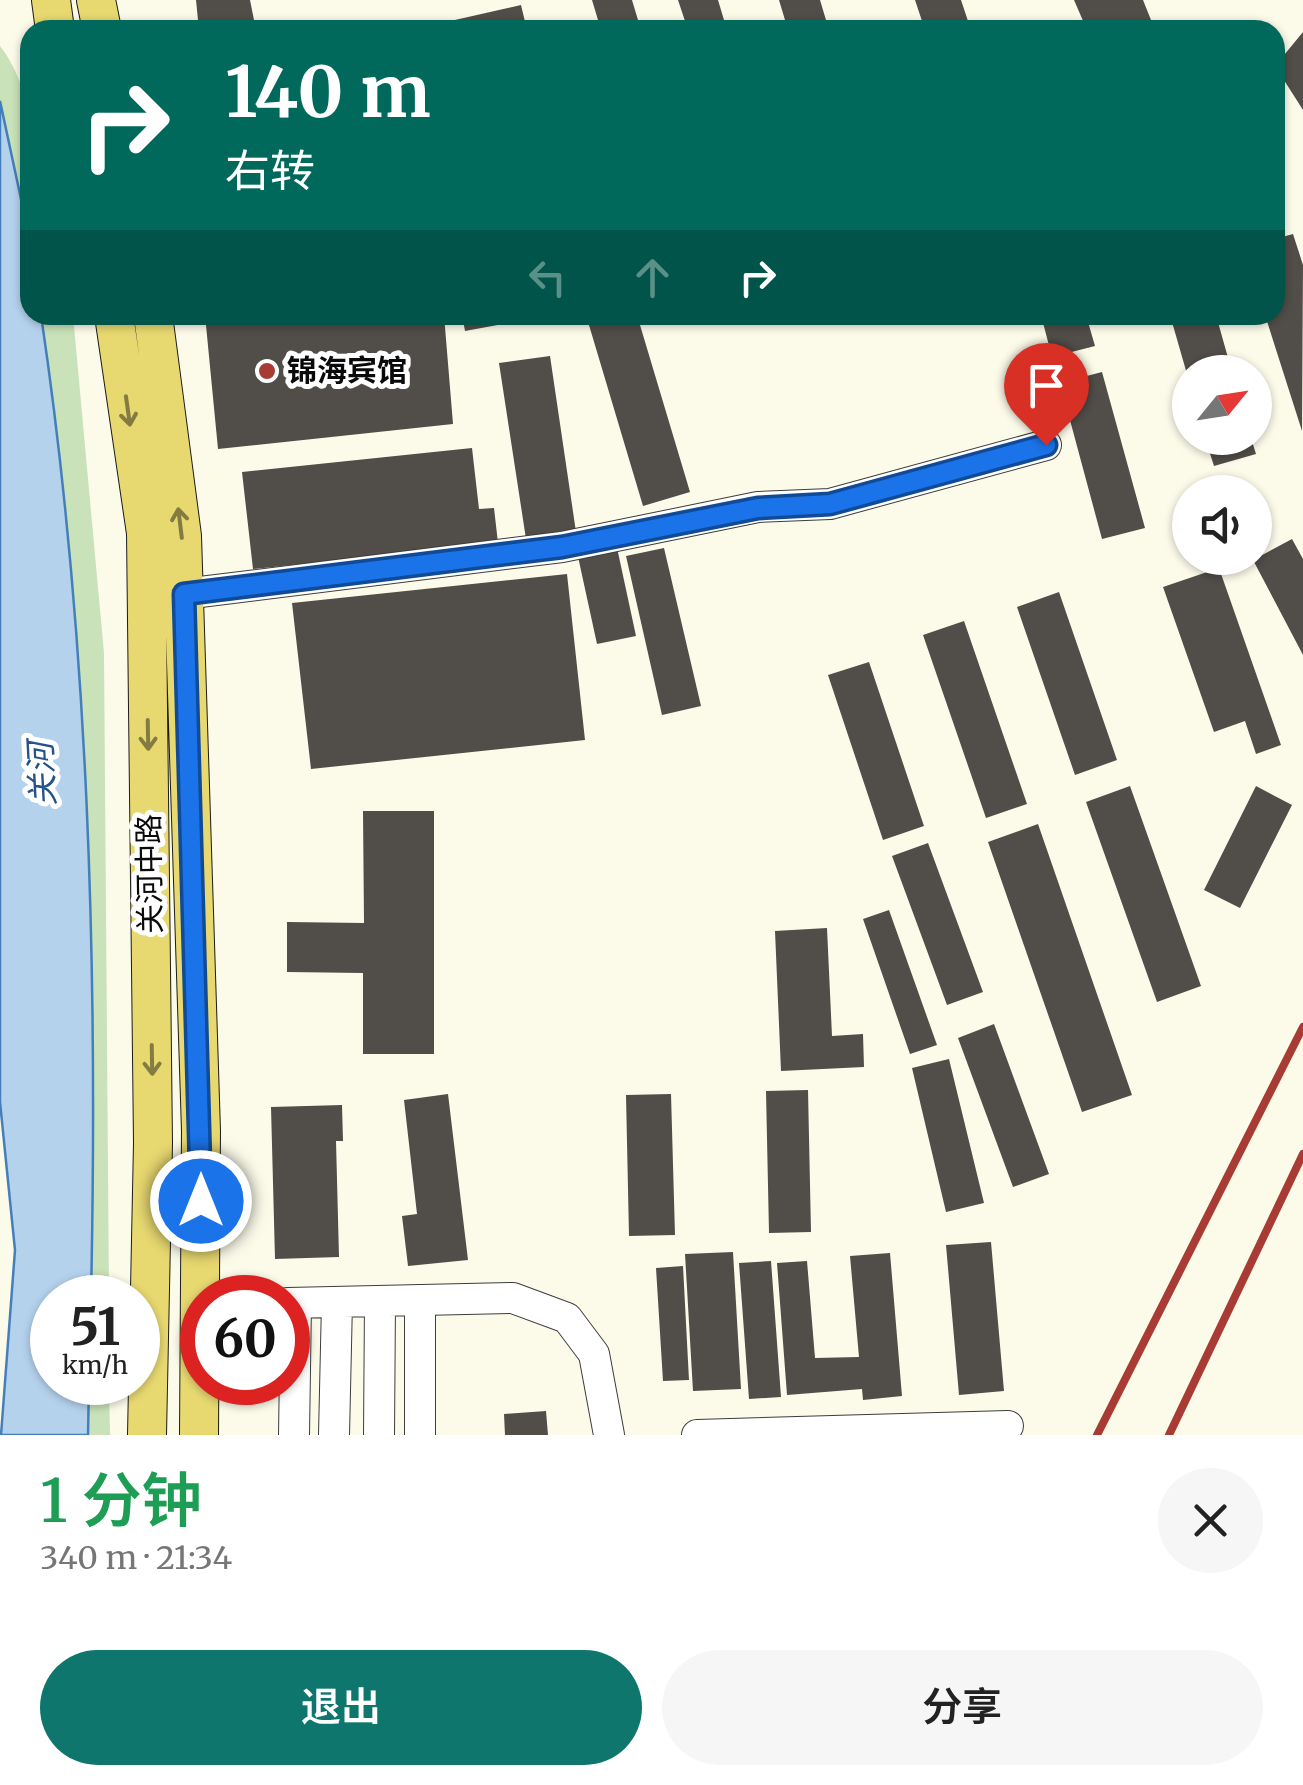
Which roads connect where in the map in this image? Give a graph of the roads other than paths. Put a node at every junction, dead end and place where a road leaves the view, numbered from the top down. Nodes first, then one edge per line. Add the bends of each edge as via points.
1 (115, 325) edge
2 (154, 325) edge
3 (1046, 445) dead end
4 (185, 607) junction
5 (202, 1275) edge
6 (420, 1300) junction
7 (380, 1301) junction
8 (336, 1302) junction
9 (310, 1303) edge
10 (200, 1405) edge
11 (294, 1405) edge
12 (1008, 1426) dead end
13 (148, 1435) edge
14 (200, 1435) edge
15 (294, 1435) edge
16 (334, 1435) edge
17 (379, 1435) edge
18 (420, 1435) edge
19 (609, 1435) edge
20 (698, 1435) edge

1 -> 13 main road, 关河中路 via 146,533 153,1143
4 -> 2 main road, 关河中路
3 - 4 street via 830,504 758,508 562,547
4 - 5 main road, 关河中路
6 - 7 street
6 - 18 street
6 - 19 street via 513,1298 567,1318 594,1354
7 - 8 street
7 - 17 street
8 - 9 street
8 - 16 street
10 - 14 main road, 关河中路
11 - 15 street
12 - 20 street

